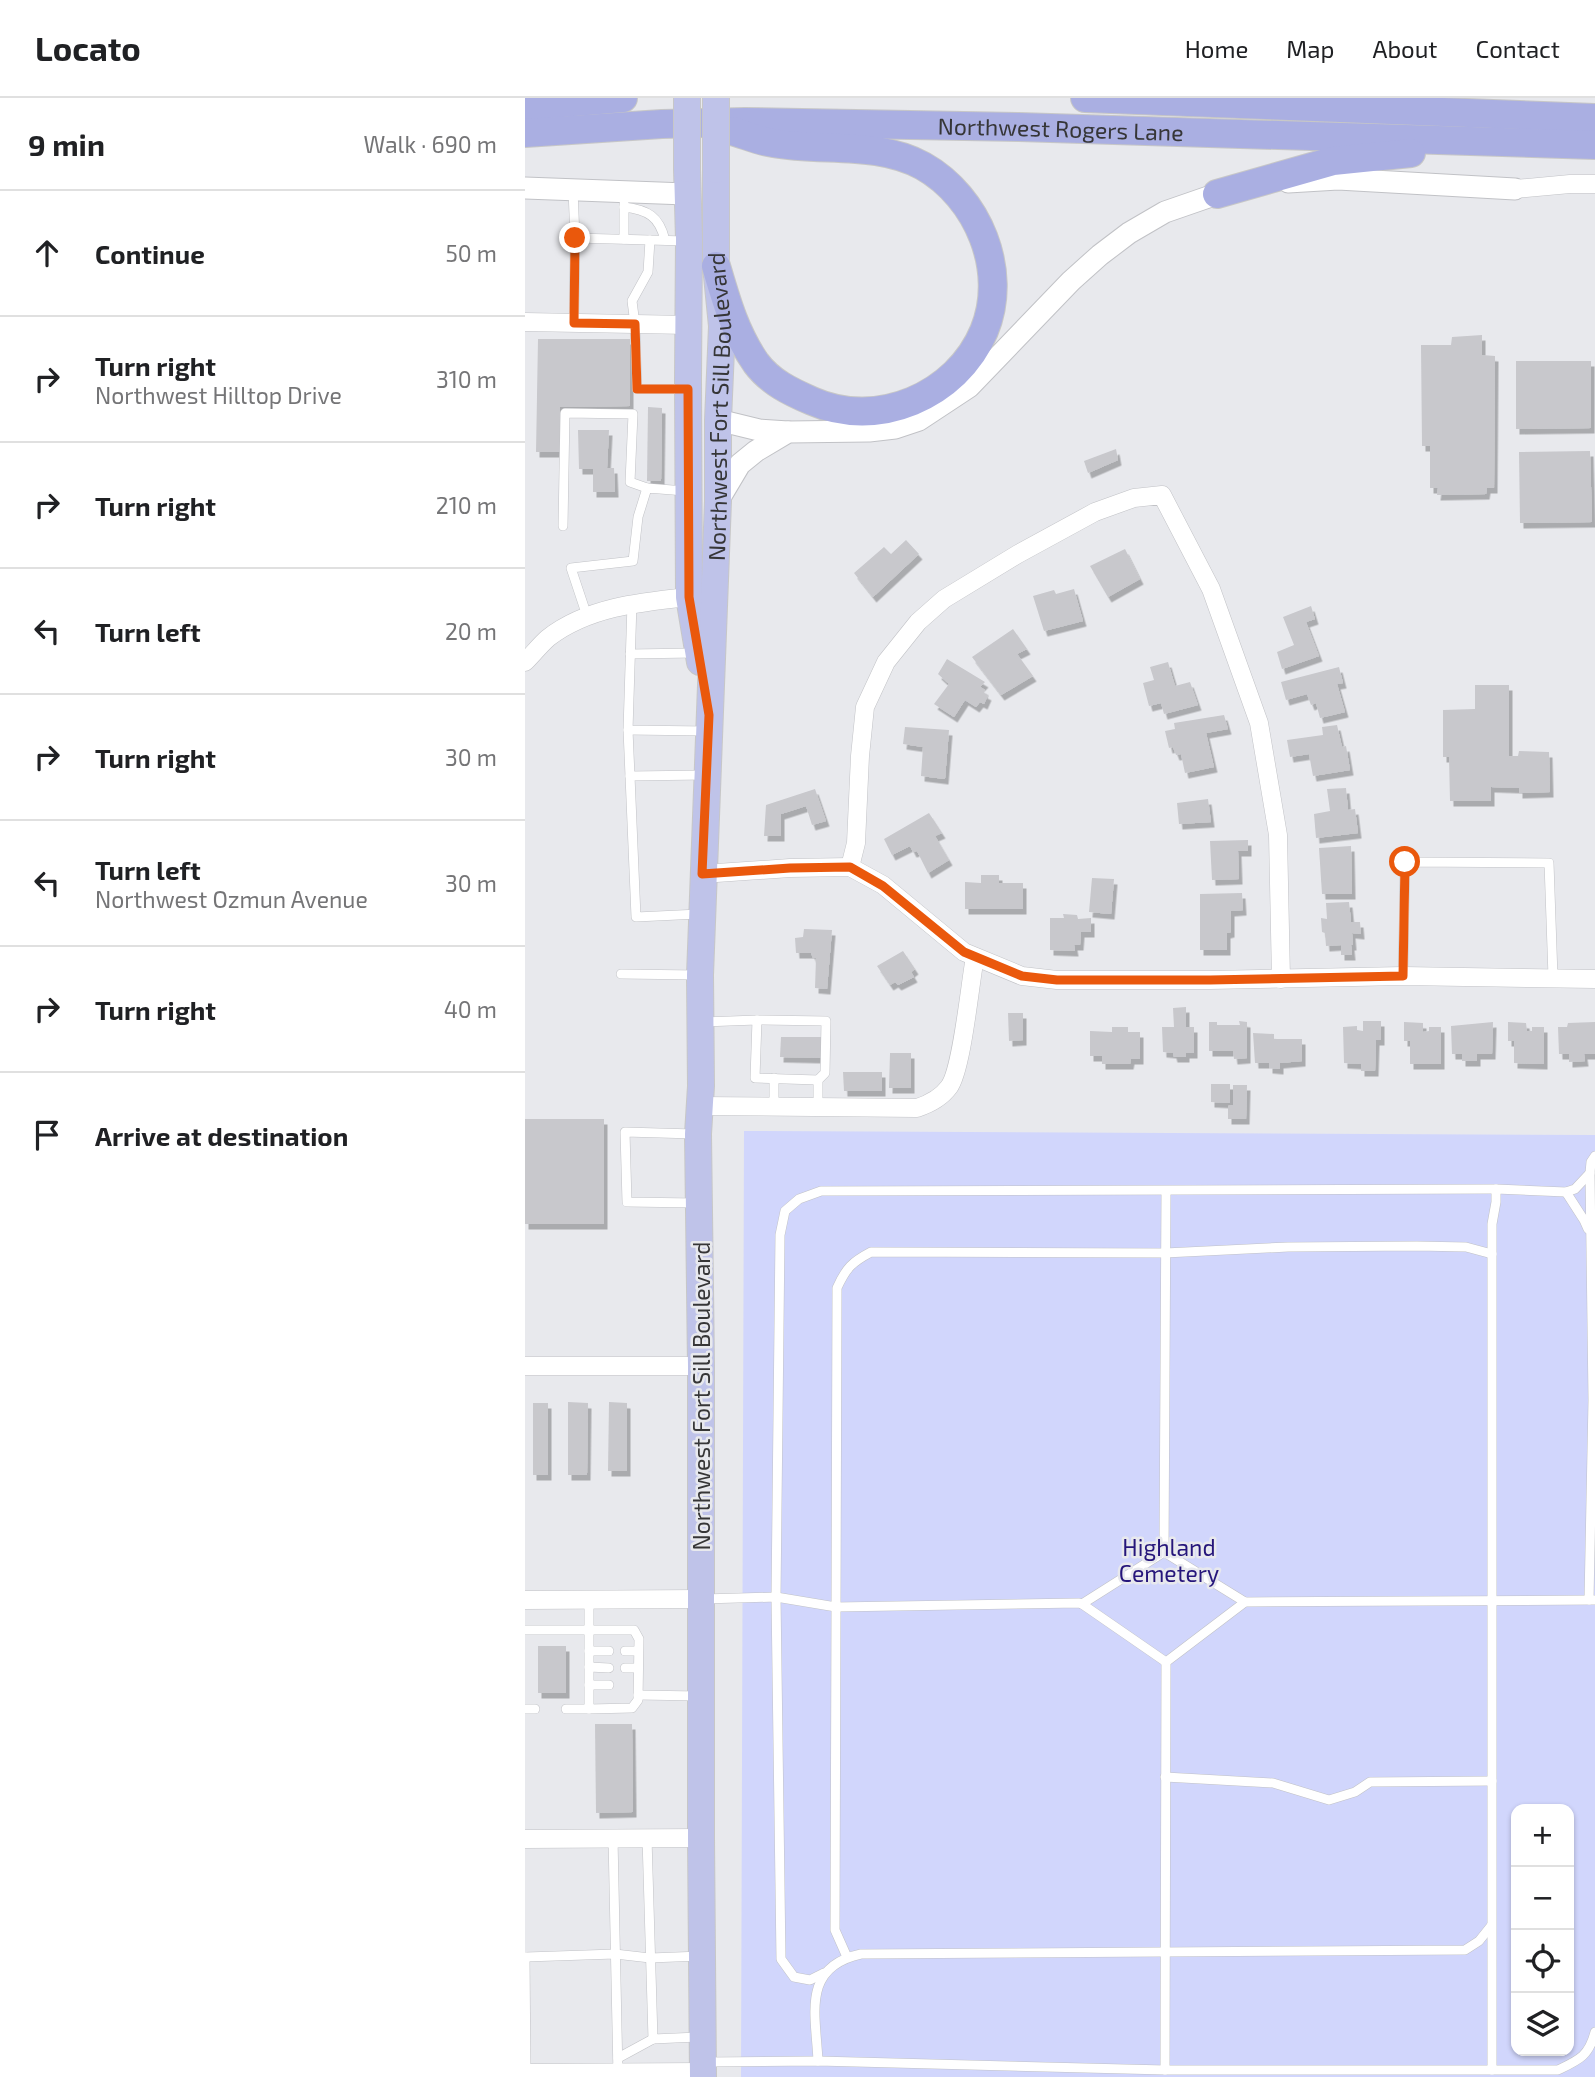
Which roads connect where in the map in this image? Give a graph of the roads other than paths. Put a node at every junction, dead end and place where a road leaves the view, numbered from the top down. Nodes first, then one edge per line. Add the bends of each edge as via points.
1 (623, 98) edge
2 (687, 98) edge
3 (1085, 98) edge
4 (1322, 98) edge
5 (525, 106) edge
6 (1374, 108) junction
7 (711, 111) edge
8 (1595, 118) edge
9 (525, 134) edge
10 (1511, 141) junction
11 (1595, 145) edge
12 (687, 181) junction
13 (1595, 184) edge
14 (525, 188) edge
15 (1515, 189) joint
16 (573, 190) junction
17 (1217, 194) junction
18 (624, 200) junction
19 (575, 238) junction
20 (624, 239) junction
21 (650, 240) junction
22 (677, 241) junction
23 (716, 266) junction
24 (525, 322) edge
25 (574, 323) junction
26 (635, 324) junction
27 (689, 325) junction
28 (688, 384) junction
29 (718, 420) junction
30 (788, 432) junction
31 (647, 488) junction
32 (689, 491) junction
33 (718, 501) junction
34 (563, 526) dead end
35 (689, 597) junction
36 (632, 603) junction
37 (587, 616) junction
38 (699, 653) junction
39 (630, 654) junction
40 (525, 662) edge
41 (709, 723) junction
42 (628, 730) junction
43 (707, 775) junction
44 (630, 776) junction
45 (850, 867) junction
46 (702, 874) junction
47 (701, 914) junction
48 (975, 957) junction
49 (621, 974) dead end
50 (699, 975) junction
51 (1403, 976) junction
52 (1553, 977) junction
53 (1281, 979) junction
54 (1595, 979) edge
55 (757, 1020) junction
56 (701, 1023) junction
57 (774, 1078) junction
58 (818, 1080) junction
59 (700, 1106) junction
60 (774, 1107) junction
61 (818, 1107) junction
62 (698, 1134) junction
63 (1595, 1156) edge
64 (1590, 1173) junction
65 (1496, 1189) junction
66 (1166, 1192) junction
67 (1566, 1192) junction
68 (700, 1203) junction
69 (1591, 1238) junction
70 (1165, 1253) junction
71 (1492, 1254) junction
72 (525, 1366) edge
73 (701, 1366) junction
74 (1594, 1400) edge
75 (1594, 1433) edge
76 (1164, 1552) junction
77 (776, 1597) junction
78 (702, 1599) junction
79 (525, 1600) edge
80 (589, 1600) junction
81 (1592, 1600) edge
82 (1492, 1601) junction
83 (1245, 1602) junction
84 (1082, 1604) junction
85 (836, 1607) junction
86 (525, 1630) edge
87 (589, 1630) junction
88 (589, 1651) junction
89 (608, 1651) dead end
90 (625, 1651) dead end
91 (638, 1651) junction
92 (1166, 1662) junction
93 (589, 1667) junction
94 (609, 1668) dead end
95 (625, 1668) dead end
96 (638, 1668) junction
97 (589, 1685) junction
98 (609, 1685) dead end
99 (625, 1685) dead end
100 (638, 1690) junction
101 (702, 1696) junction
102 (566, 1709) dead end
103 (589, 1709) junction
104 (1165, 1777) junction
105 (1492, 1781) junction
106 (613, 1838) junction
107 (646, 1838) junction
108 (701, 1838) junction
109 (525, 1839) edge
110 (1491, 1926) junction
111 (1164, 1952) junction
112 (615, 1954) junction
113 (526, 1956) edge
114 (703, 1956) junction
115 (847, 1957) junction
116 (650, 1958) junction
117 (824, 1973) junction
118 (1595, 2032) edge
119 (653, 2039) junction
120 (818, 2061) junction
121 (703, 2062) edge
122 (618, 2069) edge
123 (1165, 2070) junction
124 (1492, 2070) junction
125 (526, 2073) edge

1 - 5 highway
2 - 12 main road, Northwest Fort Sill Boulevard, bridge
3 - 6 highway, Northwest Rogers Lane
4 - 6 highway
6 - 8 highway, Northwest Rogers Lane
7 - 9 highway, Northwest Rogers Lane
7 - 10 highway, Northwest Rogers Lane via 759,122
7 - 23 main road, Northwest Fort Sill Boulevard, bridge
7 - 23 highway via 772,143 900,156 941,178 958,193 983,234 991,271 989,308 985,328 966,361 928,394 876,412 840,410 793,393 757,364 737,331
10 - 11 highway, Northwest Rogers Lane
10 - 17 highway via 1333,161
12 - 18 street
12 - 22 main road, Northwest Fort Sill Boulevard
13 - 15 street
14 - 16 street
15 - 17 street via 1338,179 1277,183
16 - 18 street
16 - 19 lane
17 - 30 street via 1165,212 1129,233 1071,281 969,387 919,420 869,431
18 - 20 lane
18 - 22 lane via 645,210
19 - 20 lane
19 - 25 lane
20 - 21 lane
21 - 22 lane
21 - 26 lane via 648,272 632,301
22 - 27 main road, Northwest Fort Sill Boulevard
23 - 29 main road, Northwest Fort Sill Boulevard via 722,326
24 - 25 street
25 - 26 street
26 - 27 street
26 - 28 lane via 637,389
27 - 28 main road, Northwest Fort Sill Boulevard
28 - 29 main road
28 - 32 main road, Northwest Fort Sill Boulevard
29 - 30 street
29 - 33 main road, Northwest Fort Sill Boulevard
30 - 33 street via 740,464
31 - 32 lane
31 - 34 lane via 630,482 633,414 565,413
31 - 37 lane via 633,561 571,568
32 - 35 main road, Northwest Fort Sill Boulevard
33 - 41 main road, Northwest Fort Sill Boulevard
35 - 36 street
35 - 38 main road, Northwest Fort Sill Boulevard
36 - 37 street
36 - 39 lane
37 - 40 street via 549,638
38 - 39 lane
38 - 41 main road, Northwest Fort Sill Boulevard
39 - 42 lane
41 - 42 lane
41 - 43 main road, Northwest Fort Sill Boulevard
42 - 44 lane
43 - 44 lane
43 - 46 main road, Northwest Fort Sill Boulevard
44 - 47 lane via 636,917
45 - 46 street
45 - 48 street via 883,886
45 - 53 street via 856,843 865,706 886,662 918,622 944,599 1095,512 1134,498 1162,495 1211,589 1259,723 1277,835
46 - 47 main road, Northwest Fort Sill Boulevard
47 - 50 main road, Northwest Fort Sill Boulevard
48 - 53 street via 1022,976 1057,980
48 - 61 street via 950,1087 933,1102 917,1108
49 - 50 lane
50 - 56 main road, Northwest Fort Sill Boulevard
51 - 52 street
51 - 52 lane via 1405,862 1549,863
51 - 53 street
52 - 54 street
55 - 56 lane
55 - 57 lane via 755,1078
55 - 58 lane via 825,1021 825,1073
56 - 59 main road, Northwest Fort Sill Boulevard
57 - 58 lane
57 - 60 lane
58 - 61 lane
59 - 60 street
59 - 62 main road, Northwest Fort Sill Boulevard
60 - 61 street
62 - 68 main road, Northwest Fort Sill Boulevard
62 - 68 lane via 625,1132 627,1202
63 - 64 lane
64 - 67 lane
64 - 69 lane
65 - 66 lane
65 - 67 lane
65 - 71 lane
66 - 70 lane
66 - 77 lane via 821,1191 799,1199 785,1211 780,1236
67 - 69 lane
68 - 73 main road, Northwest Fort Sill Boulevard
69 - 74 lane
70 - 71 lane via 1417,1246 1466,1247
70 - 76 lane
70 - 85 lane via 871,1252 854,1261 837,1288
71 - 82 lane
72 - 73 street
73 - 78 main road, Northwest Fort Sill Boulevard
74 - 75 lane
75 - 81 lane
76 - 83 lane
76 - 84 lane
77 - 78 lane
77 - 85 lane
77 - 117 lane via 781,1959 794,1977 810,1980
78 - 80 street
78 - 101 main road, Northwest Fort Sill Boulevard
79 - 80 street
80 - 87 lane
81 - 82 lane
82 - 83 lane
82 - 105 lane
83 - 92 lane
84 - 85 lane
84 - 92 lane
85 - 115 lane via 835,1930
86 - 87 lane
87 - 88 lane
87 - 91 lane via 634,1630
88 - 89 lane
88 - 93 lane
90 - 91 lane
91 - 96 lane
92 - 104 lane
93 - 94 lane
93 - 97 lane
95 - 96 lane
96 - 100 lane
97 - 98 lane
97 - 103 lane
99 - 100 lane
100 - 101 lane
100 - 103 lane via 632,1708
101 - 108 main road, Northwest Fort Sill Boulevard
102 - 103 lane
104 - 105 lane via 1273,1783 1329,1800 1370,1782
104 - 111 lane
105 - 110 lane
106 - 107 street
106 - 109 street
106 - 112 lane
107 - 108 street
107 - 116 lane
108 - 114 main road, Northwest Fort Sill Boulevard
110 - 111 lane via 1465,1950
110 - 124 lane
111 - 115 lane
111 - 123 lane
112 - 113 lane
112 - 116 lane
112 - 122 lane
113 - 125 lane
114 - 116 lane
114 - 121 main road, Northwest Fort Sill Boulevard
115 - 117 lane
116 - 119 lane
117 - 120 lane via 814,1999
118 - 124 lane via 1583,2058 1558,2070
119 - 121 lane
119 - 122 lane
120 - 121 lane
120 - 123 lane
121 - 122 street
122 - 125 street
123 - 124 lane

